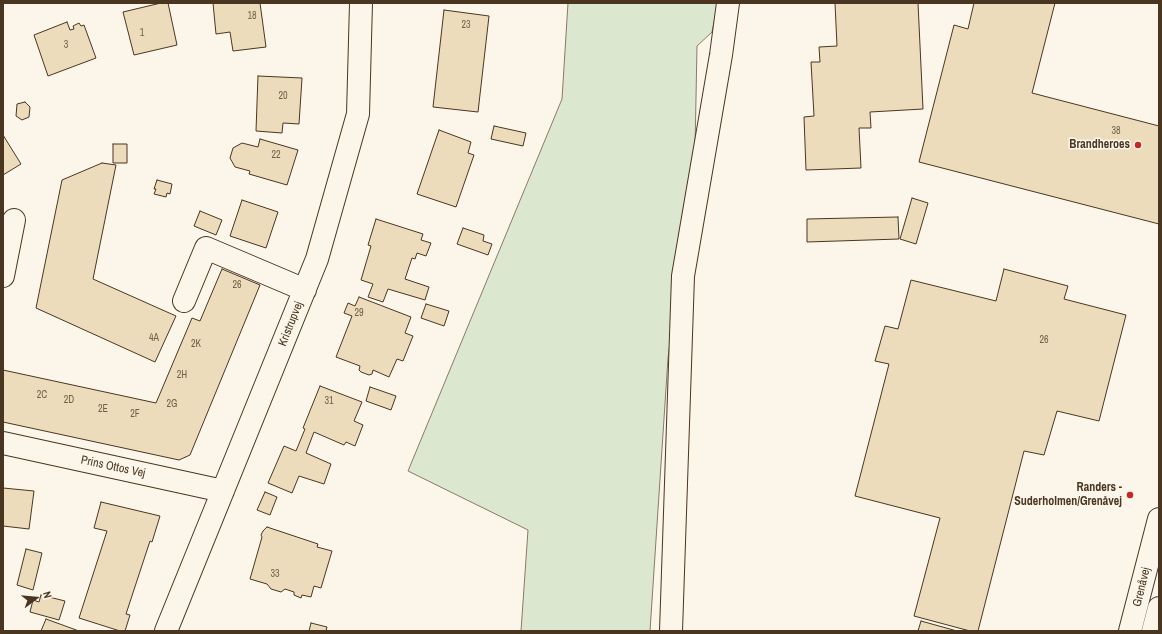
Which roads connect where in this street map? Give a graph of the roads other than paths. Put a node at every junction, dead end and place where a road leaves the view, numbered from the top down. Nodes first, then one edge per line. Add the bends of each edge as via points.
1 (361, 3) edge
2 (728, 3) edge
3 (14, 220) dead end
4 (3, 276) edge
5 (305, 290) junction
6 (184, 301) dead end
7 (3, 443) edge
8 (223, 491) junction
9 (1159, 519) edge
10 (166, 631) edge
11 (672, 631) edge
12 (1130, 631) edge

1 - 5 street, Kristrupvej via 358,114 317,259
2 - 11 street via 682,276
3 - 4 street
5 - 6 street via 206,248
5 - 8 street, Kristrupvej
7 - 8 street, Prins Ottos Vej
8 - 10 street, Kristrupvej
9 - 12 street, Grenåvej

